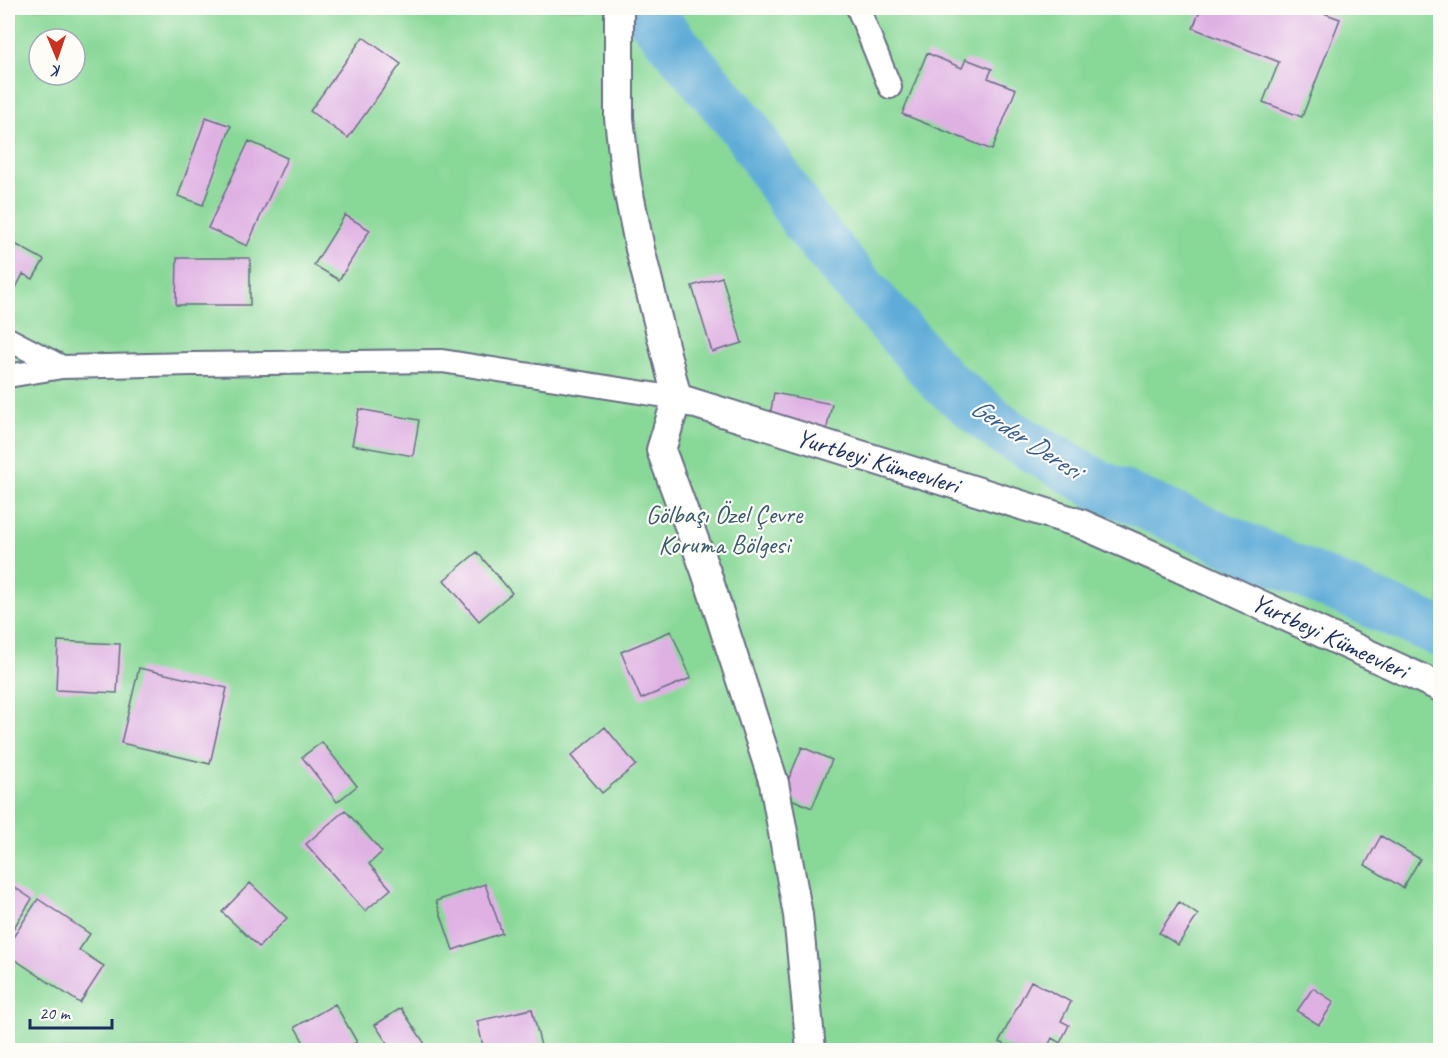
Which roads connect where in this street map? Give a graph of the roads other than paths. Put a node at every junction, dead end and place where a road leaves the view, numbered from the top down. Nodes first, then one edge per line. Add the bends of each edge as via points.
1 (618, 8) edge
2 (858, 8) edge
3 (890, 87) dead end
4 (8, 339) edge
5 (62, 367) junction
6 (8, 376) edge
7 (677, 398) junction
8 (1440, 687) edge
9 (811, 1050) edge

1 - 7 street via 619,118 626,179
2 - 3 street
4 - 5 street
5 - 6 street
5 - 7 street via 442,362
7 - 8 street, Yurtbeyi Kümeevleri via 1079,523
7 - 9 street via 661,450 706,572 774,783 798,915

